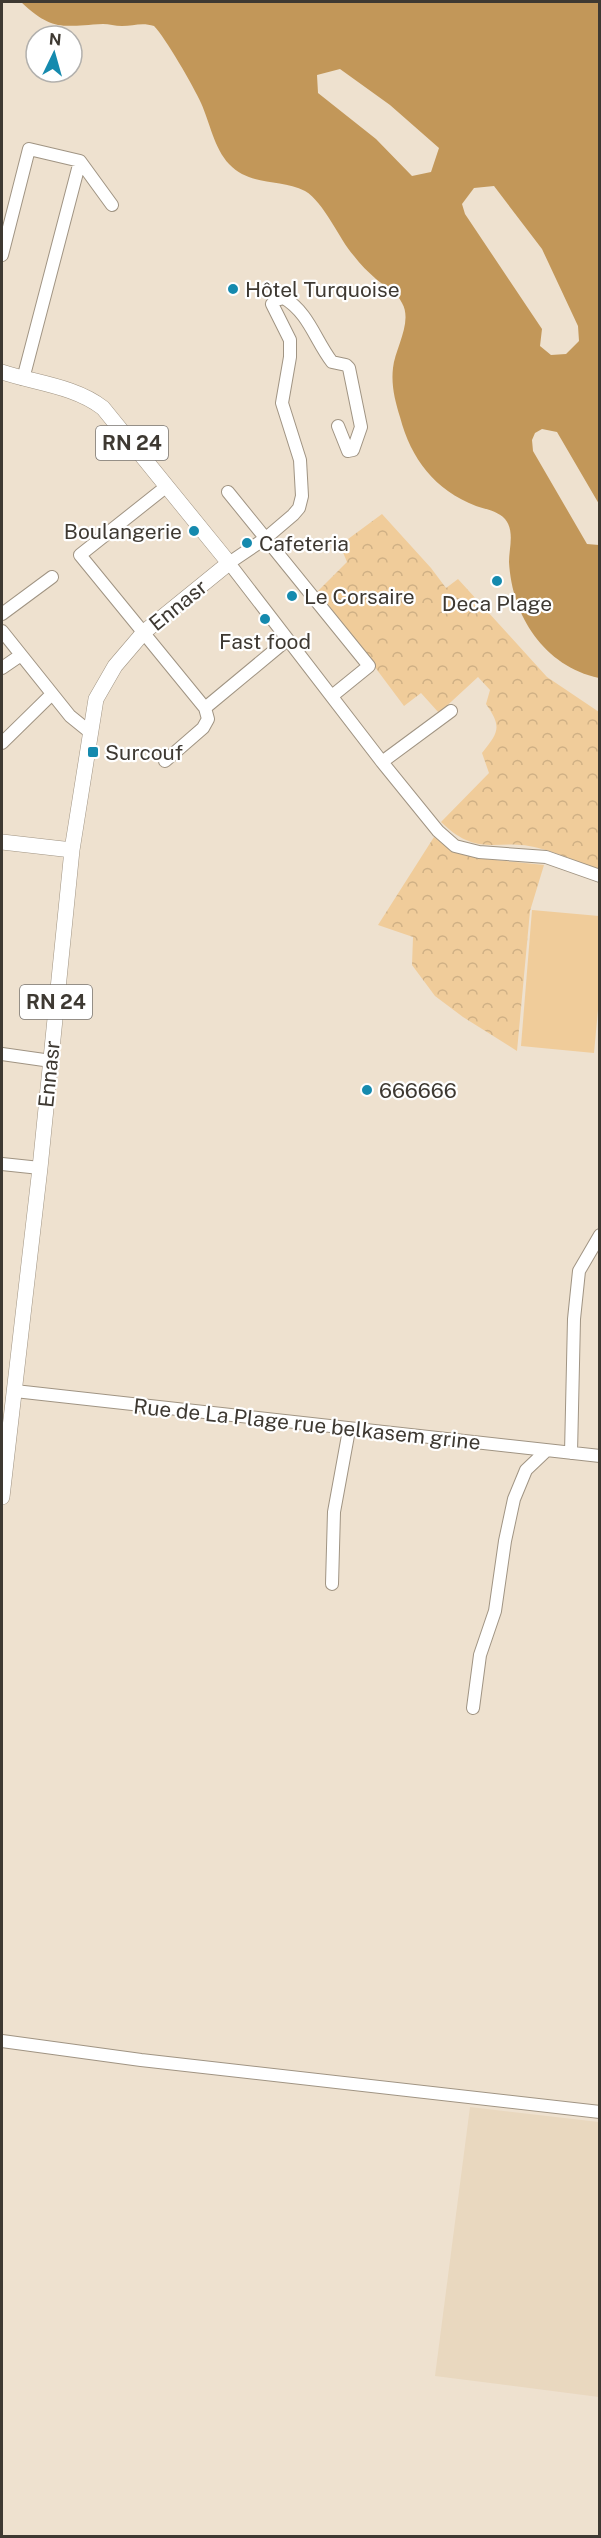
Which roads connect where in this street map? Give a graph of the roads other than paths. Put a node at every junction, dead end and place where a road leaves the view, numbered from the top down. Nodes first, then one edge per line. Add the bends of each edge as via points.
1 (80, 161) junction
2 (112, 205) dead end
3 (2, 255) edge
4 (2, 372) edge
5 (23, 380) junction
6 (338, 426) dead end
7 (167, 486) junction
8 (228, 492) dead end
9 (266, 538) junction
10 (229, 562) junction
11 (52, 577) dead end
12 (2, 614) edge
13 (2, 631) edge
14 (144, 632) junction
15 (287, 640) junction
16 (21, 655) junction
17 (2, 668) edge
18 (52, 694) junction
19 (332, 696) junction
20 (205, 708) junction
21 (451, 711) dead end
22 (91, 733) junction
23 (2, 743) edge
24 (165, 761) dead end
25 (382, 762) junction
26 (2, 842) edge
27 (72, 850) junction
28 (600, 876) edge
29 (2, 1054) edge
30 (51, 1060) junction
31 (2, 1164) edge
32 (40, 1168) junction
33 (600, 1235) edge
34 (15, 1391) junction
35 (349, 1430) junction
36 (546, 1451) junction
37 (571, 1453) junction
38 (600, 1456) edge
39 (2, 1497) edge
40 (332, 1584) dead end
41 (473, 1708) dead end
42 (2, 2041) edge
43 (600, 2112) edge

1 - 2 street
1 - 3 street via 29,149
1 - 5 street
4 - 5 main road, RN 24
5 - 7 main road, RN 24 via 92,399
6 - 9 street via 348,450 353,450 361,427 349,368 332,362 294,304 284,298 276,300 272,304 290,340 282,403 300,460 303,496 299,508
7 - 10 main road, RN 24
7 - 14 street via 80,555
8 - 9 street
9 - 10 street
9 - 19 street via 369,666
10 - 14 main road, Ennasr / RN 24
10 - 15 street
11 - 12 street
13 - 16 street
14 - 20 street
14 - 22 main road, Ennasr / RN 24 via 115,666 96,699
15 - 19 street
15 - 20 street
16 - 17 street
16 - 18 street
18 - 22 street
18 - 23 street
19 - 25 street
20 - 24 street via 208,719 202,728
21 - 25 street
22 - 27 main road, Ennasr / RN 24
25 - 28 street via 455,846 479,852 546,857
26 - 27 main road
27 - 30 main road, Ennasr / RN 24
29 - 30 street
30 - 32 main road, Ennasr / RN 24
31 - 32 street
32 - 34 main road, Ennasr / RN 24
33 - 37 street via 579,1271
34 - 35 street, Rue de La Plage rue belkasem grine
34 - 39 main road, Ennasr / RN 24
35 - 36 street, Rue de La Plage rue belkasem grine
35 - 40 street via 334,1512
36 - 37 street, Rue de La Plage rue belkasem grine
36 - 41 street via 526,1470 514,1499 495,1611 480,1655
37 - 38 street, Rue de La Plage rue belkasem grine
42 - 43 street

